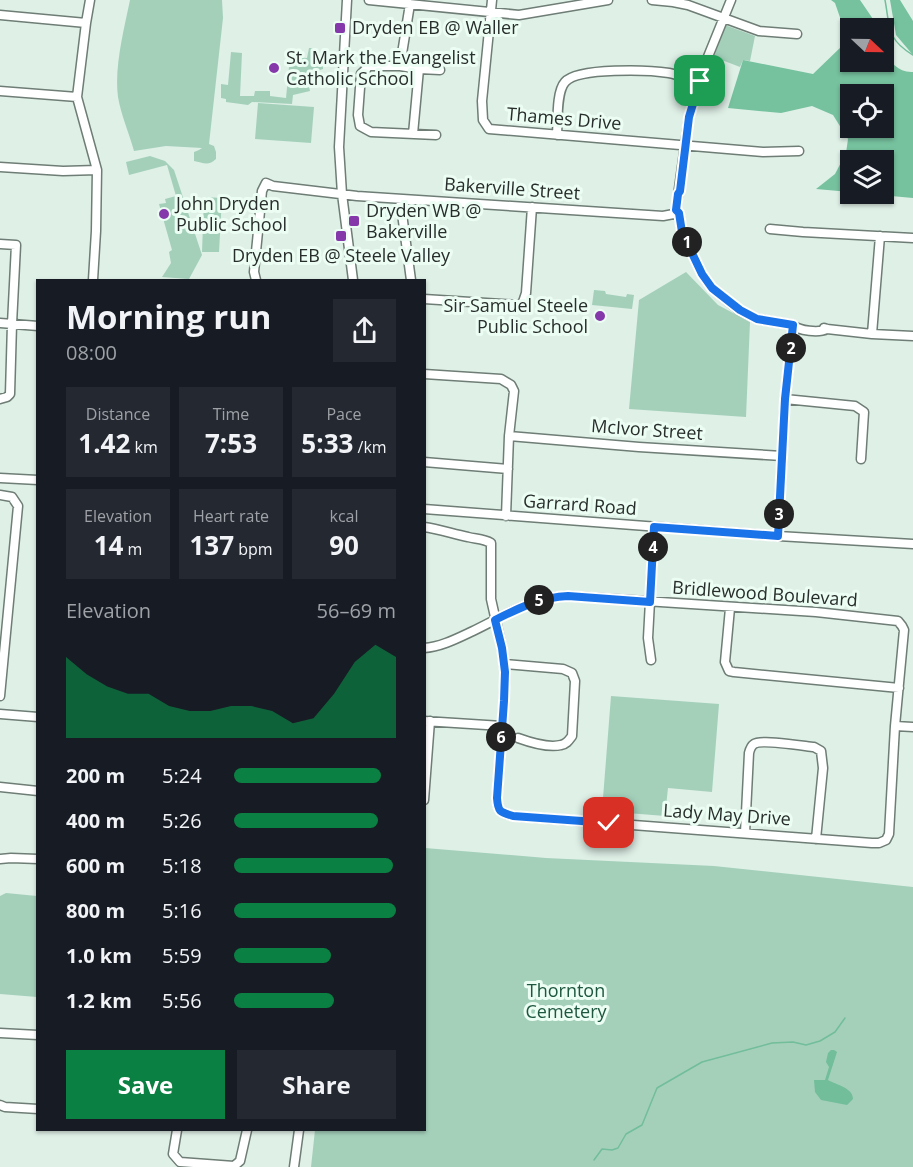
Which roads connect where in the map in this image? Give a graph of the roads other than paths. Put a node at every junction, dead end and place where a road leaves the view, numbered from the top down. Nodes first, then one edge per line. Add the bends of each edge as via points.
1 (90, 0) edge
2 (347, 0) edge
3 (369, 0) edge
4 (492, 0) edge
5 (608, 0) edge
6 (652, 0) edge
7 (731, 0) edge
8 (571, 3) edge
9 (410, 4) junction
10 (491, 11) junction
11 (0, 15) edge
12 (723, 17) junction
13 (86, 22) junction
14 (797, 34) dead end
15 (400, 66) junction
16 (419, 69) junction
17 (440, 70) dead end
18 (700, 81) junction
19 (0, 91) edge
20 (77, 97) junction
21 (412, 134) junction
22 (436, 135) dead end
23 (557, 135) junction
24 (685, 146) junction
25 (799, 151) dead end
26 (0, 167) edge
27 (97, 170) junction
28 (342, 194) junction
29 (400, 199) junction
30 (532, 207) junction
31 (679, 213) junction
32 (770, 229) dead end
33 (880, 236) junction
34 (913, 238) edge
35 (0, 244) edge
36 (93, 279) edge
37 (256, 279) edge
38 (353, 279) edge
39 (411, 279) edge
40 (426, 299) edge
41 (0, 323) edge
42 (12, 324) junction
43 (793, 325) junction
44 (36, 326) edge
45 (872, 334) junction
46 (913, 336) edge
47 (426, 374) edge
48 (0, 399) edge
49 (785, 399) junction
50 (509, 436) junction
51 (782, 456) junction
52 (861, 459) dead end
53 (426, 462) edge
54 (508, 469) junction
55 (0, 478) edge
56 (36, 480) edge
57 (0, 495) edge
58 (426, 509) edge
59 (506, 516) junction
60 (426, 527) edge
61 (654, 527) junction
62 (778, 536) junction
63 (913, 544) edge
64 (650, 602) junction
65 (730, 608) junction
66 (495, 620) junction
67 (426, 648) edge
68 (651, 660) dead end
69 (504, 664) junction
70 (899, 688) junction
71 (0, 696) edge
72 (0, 714) edge
73 (36, 717) edge
74 (427, 721) edge
75 (502, 726) junction
76 (895, 726) junction
77 (913, 728) edge
78 (518, 738) dead end
79 (426, 747) edge
80 (0, 787) edge
81 (36, 791) edge
82 (745, 833) junction
83 (816, 839) junction
84 (0, 859) edge
85 (36, 859) edge
86 (0, 1033) edge
87 (36, 1035) edge
88 (0, 1105) edge
89 (36, 1109) edge
90 (177, 1131) edge
91 (247, 1131) edge
92 (299, 1131) edge
93 (294, 1167) edge

1 - 13 street
2 - 28 street via 339,147
3 - 9 street
4 - 10 street
5 - 8 street
6 - 12 street
7 - 12 street
8 - 10 street via 519,15
9 - 10 street
9 - 15 street
10 - 23 street, Thames Drive via 483,120 489,129
11 - 13 street
12 - 14 street via 759,31
12 - 18 street
13 - 20 street
15 - 16 street
15 - 21 street via 369,66 361,74 358,115 360,126 371,132
16 - 17 street
16 - 21 street
18 - 23 street via 633,70 577,75 566,80 560,90
18 - 24 street
19 - 20 street
20 - 27 street
21 - 22 street
23 - 24 street, Thames Drive
24 - 25 street, Thames Drive
24 - 31 street
26 - 27 street
27 - 36 street
28 - 29 street, Bakerville Street
28 - 37 street, Bakerville Street via 266,183 262,191
28 - 38 street
29 - 30 street, Bakerville Street
29 - 39 street
30 - 31 street, Bakerville Street via 663,216
30 - 40 street via 523,302 519,305
31 - 43 street via 682,232 712,288 757,319
32 - 33 street
33 - 34 street
33 - 45 street
35 - 42 street via 16,245
41 - 42 street
42 - 44 street
42 - 48 street via 10,393
43 - 45 street via 796,329 822,332 827,329
43 - 49 street
45 - 46 street
47 - 50 street via 501,379 511,385 514,391
49 - 51 street
49 - 52 street via 855,406 864,412
50 - 51 street, McIvor Street
50 - 54 street
51 - 62 street
53 - 54 street
54 - 59 street
55 - 56 street
57 - 71 street via 12,497 18,506
58 - 59 street, Garrard Road
59 - 61 street, Garrard Road
60 - 66 street, Lady May Drive via 491,543
61 - 62 street, Garrard Road
61 - 64 street
62 - 63 street, Garrard Road
64 - 65 street, Bridlewood Boulevard
64 - 66 street, Bridlewood Boulevard via 555,597 525,605
64 - 68 street
65 - 70 street via 725,662 729,671
65 - 70 street, Bridlewood Boulevard via 898,621 904,630
66 - 67 street, Bridlewood Boulevard
66 - 69 street, Lady May Drive
69 - 75 street, Lady May Drive
69 - 78 street via 563,669 572,673 575,681 573,730 567,743 537,744
70 - 76 street, Bridlewood Boulevard
72 - 73 street
74 - 75 street
74 - 79 street
75 - 82 street, Lady May Drive via 497,798 502,813
76 - 77 street
76 - 83 street, Lady May Drive via 886,840 872,843
80 - 81 street
82 - 83 street, Lady May Drive
82 - 83 street via 749,753 756,743 765,742 821,751
84 - 85 street
86 - 87 street
88 - 89 street
90 - 91 street via 173,1154 180,1162 234,1166 240,1161
92 - 93 street

